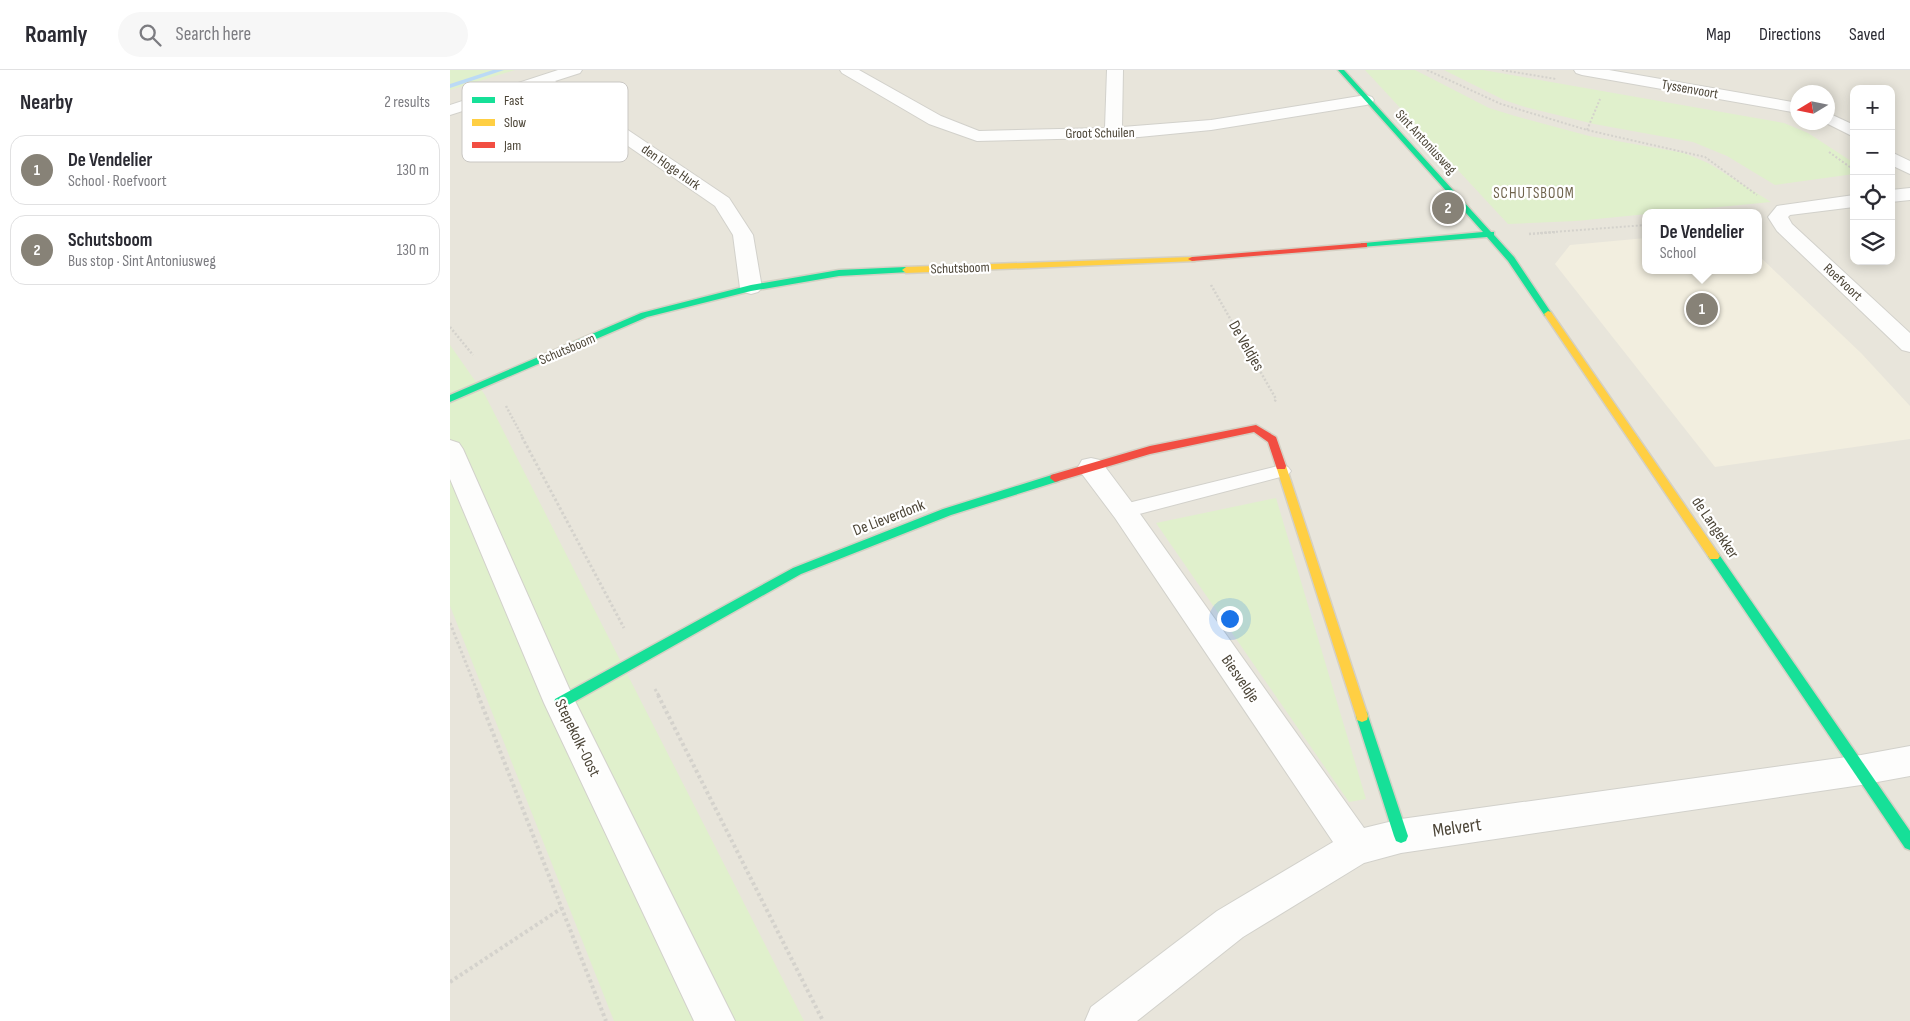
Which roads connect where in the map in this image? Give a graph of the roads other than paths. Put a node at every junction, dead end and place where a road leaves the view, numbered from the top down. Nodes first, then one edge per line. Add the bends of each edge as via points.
1 (574, 70) edge
2 (1115, 70) edge
3 (1341, 70) edge
4 (1582, 70) edge
5 (855, 71) edge
6 (1630, 74) edge
7 (543, 80) junction
8 (537, 82) edge
9 (546, 82) edge
10 (1366, 100) junction
11 (462, 106) edge
12 (1790, 106) edge
13 (450, 110) edge
14 (1835, 122) edge
15 (1850, 130) edge
16 (1113, 132) junction
17 (628, 138) edge
18 (1895, 160) edge
19 (1910, 169) edge
20 (1910, 194) edge
21 (1895, 196) edge
22 (1850, 202) edge
23 (1490, 234) junction
24 (751, 288) junction
25 (1910, 345) edge
26 (450, 399) edge
27 (453, 464) edge
28 (1091, 467) junction
29 (1282, 471) junction
30 (1124, 511) junction
31 (560, 703) junction
32 (1910, 761) edge
33 (1861, 770) junction
34 (1401, 836) junction
35 (1910, 843) edge
36 (1357, 847) junction
37 (715, 1021) edge
38 (1105, 1021) edge

1 - 7 street
2 - 16 street
3 - 10 street, Sint Antoniusweg
4 - 6 street, Tyssenvoort
5 - 16 street, Groot Schuilen via 935,120 977,136
6 - 12 street, Tyssenvoort
7 - 8 street
7 - 9 street, den Hoge Hurk
10 - 16 street, Groot Schuilen via 1211,125
10 - 23 street, Sint Antoniusweg
11 - 13 street
14 - 15 street
17 - 24 street, den Hoge Hurk via 722,202 743,235
18 - 19 street
20 - 21 street
22 - 25 street, Roefvoort via 1781,213 1784,227
23 - 24 street, Schutsboom via 1201,259 839,273
23 - 33 street, de Langekker via 1511,259
24 - 26 street, Schutsboom via 644,315
27 - 31 street, Stepekolk-Oost
28 - 29 street, De Lieverdonk via 1150,450 1256,428 1272,440
28 - 30 street, Biesveldje
28 - 31 street, De Lieverdonk via 947,512 797,571
29 - 30 lane
29 - 34 street
30 - 36 street, Biesveldje
31 - 37 street, Stepekolk-Oost
32 - 33 street, Melvert
33 - 34 street, Melvert
33 - 35 street, de Langekker
34 - 36 street, Melvert
36 - 38 street, Melvert via 1230,924

